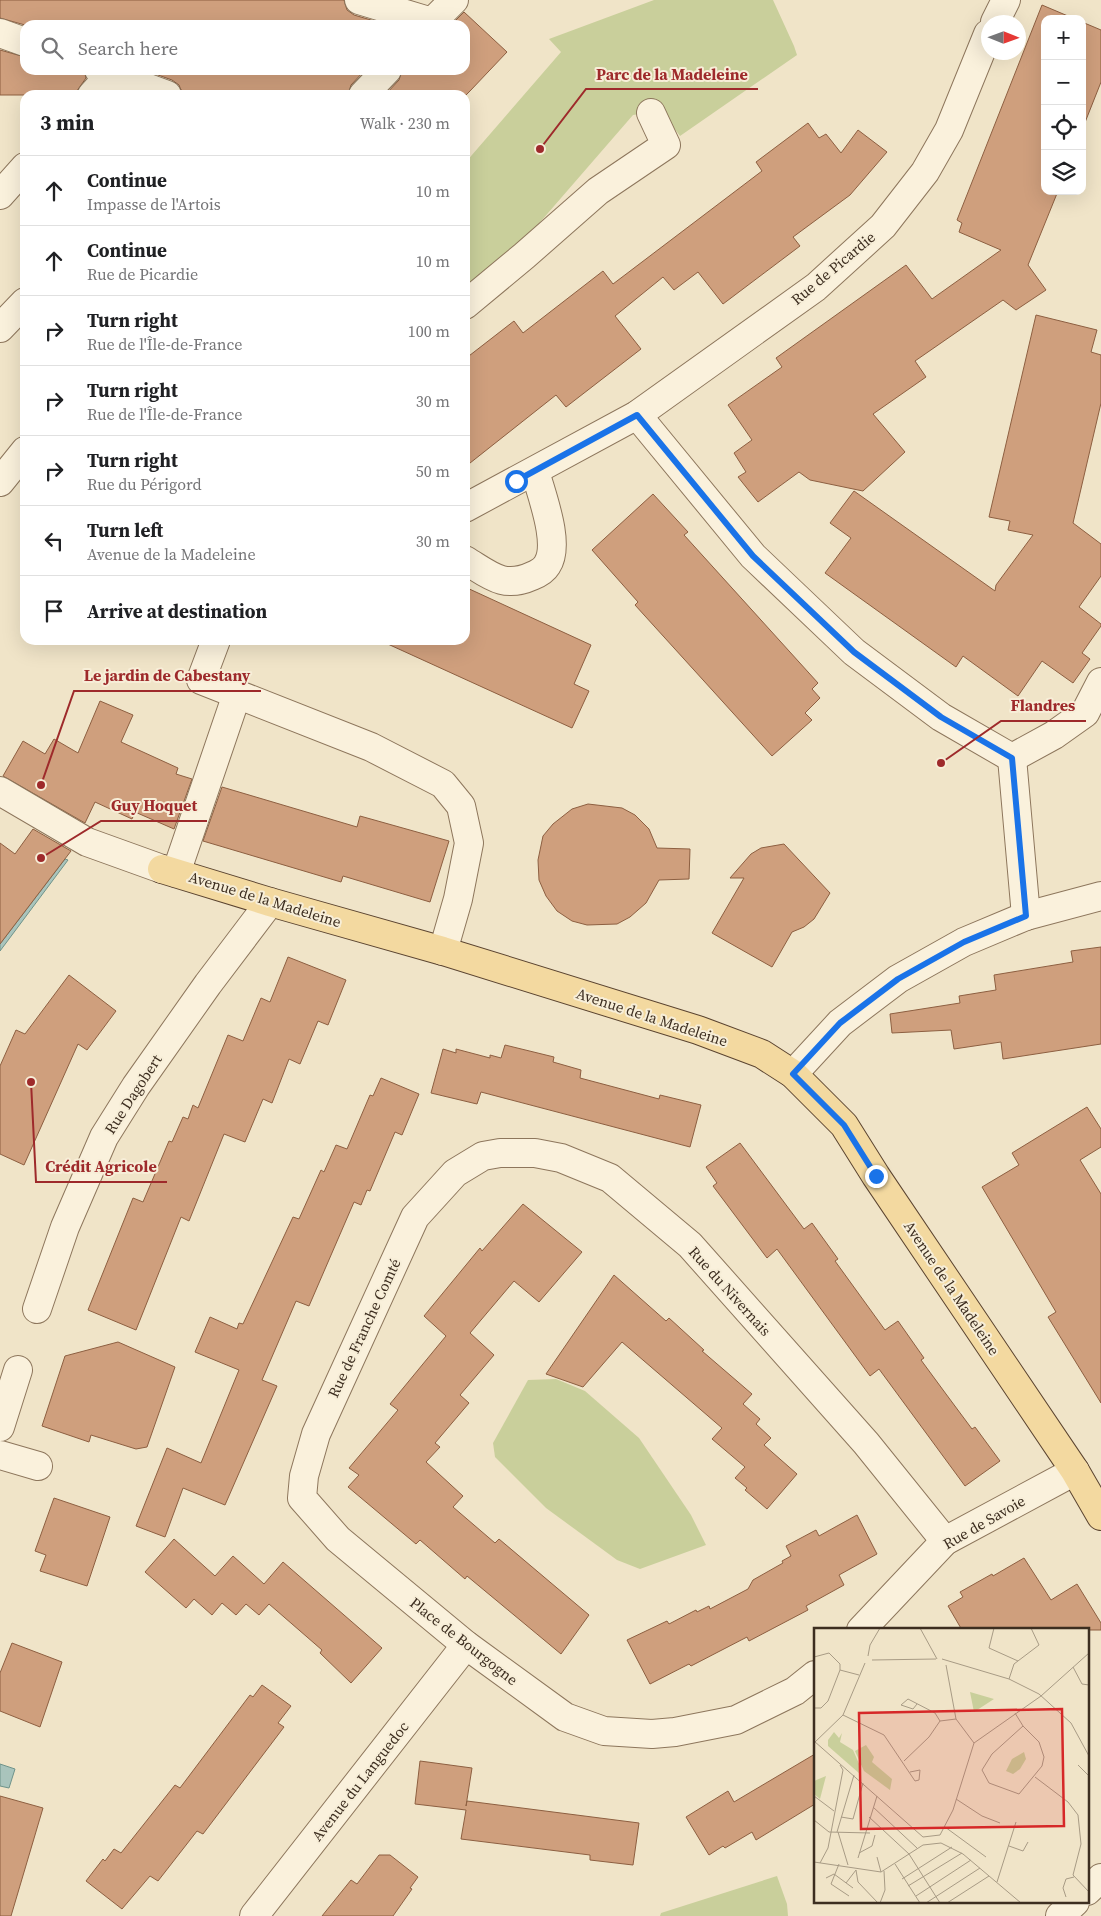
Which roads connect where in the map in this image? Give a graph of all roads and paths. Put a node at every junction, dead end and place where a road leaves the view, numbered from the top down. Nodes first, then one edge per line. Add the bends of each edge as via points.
1 (359, 0) edge
2 (454, 0) edge
3 (1006, 0) edge
4 (998, 15) edge
5 (419, 20) edge
6 (435, 20) edge
7 (0, 33) edge
8 (20, 40) edge
9 (981, 51) edge
10 (103, 75) edge
11 (113, 75) edge
12 (382, 75) edge
13 (95, 90) edge
14 (154, 90) edge
15 (368, 90) edge
16 (651, 113) dead end
17 (20, 173) edge
18 (0, 195) edge
19 (470, 301) edge
20 (20, 307) edge
21 (0, 328) edge
22 (637, 415) junction
23 (20, 457) edge
24 (535, 471) junction
25 (0, 482) edge
26 (470, 505) edge
27 (470, 563) edge
28 (214, 645) edge
29 (1101, 682) edge
30 (237, 694) junction
31 (1012, 758) junction
32 (1, 795) edge
33 (169, 871) junction
34 (1101, 896) edge
35 (270, 902) junction
36 (1026, 916) junction
37 (443, 951) junction
38 (793, 1074) junction
39 (455, 1173) joint
40 (37, 1309) dead end
41 (18, 1370) dead end
42 (0, 1427) edge
43 (0, 1455) edge
44 (38, 1466) dead end
45 (1075, 1471) junction
46 (302, 1498) joint
47 (1101, 1516) edge
48 (944, 1541) junction
49 (863, 1628) edge
50 (466, 1645) junction
51 (814, 1676) edge
52 (1101, 1878) edge
53 (1088, 1890) edge
54 (1073, 1904) edge
55 (254, 1916) edge
56 (1060, 1916) edge

1 - 5 street
2 - 6 street
3 - 4 street
7 - 8 street
9 - 22 street, Rue de Picardie via 949,130 924,172 883,226 816,287
10 - 13 street
11 - 14 street
12 - 15 street
16 - 19 street via 666,146 598,191
17 - 18 street
20 - 21 street
22 - 24 street, Rue de Picardie
22 - 31 street via 753,556 854,652 941,717
23 - 25 street
24 - 26 street, Rue de Picardie
24 - 27 street via 551,539 547,566 519,582 500,581
28 - 30 street via 201,680
29 - 31 street via 1085,713
30 - 33 street
30 - 37 street via 371,747 443,784 449,791 461,806 469,843 458,900
31 - 36 street
32 - 33 street, Avenue de la Madeleine via 87,842
33 - 35 main road, Avenue de la Madeleine
34 - 36 street
35 - 37 main road, Avenue de la Madeleine
35 - 40 street, Rue Dagobert via 208,984 104,1137 65,1227
36 - 38 street via 964,942 898,979 840,1023
37 - 38 main road, Avenue de la Madeleine via 698,1030 762,1054
38 - 45 main road, Avenue de la Madeleine via 844,1125
39 - 46 street, Rue de Franche Comté via 415,1216 316,1434 304,1476
39 - 48 street, Rue du Nivernais via 483,1156 536,1154 561,1158 610,1178 690,1245 866,1443
41 - 42 street
43 - 44 street
45 - 47 main road, Avenue de la Madeleine
45 - 48 street, Rue de Savoie
46 - 50 street, Place de Bourgogne via 338,1539
48 - 49 street, Rue de Savoie
50 - 51 street, Place de Bourgogne via 565,1717 604,1731 652,1734 736,1720 795,1691
50 - 55 street, Avenue du Languedoc
52 - 53 street
54 - 56 street

